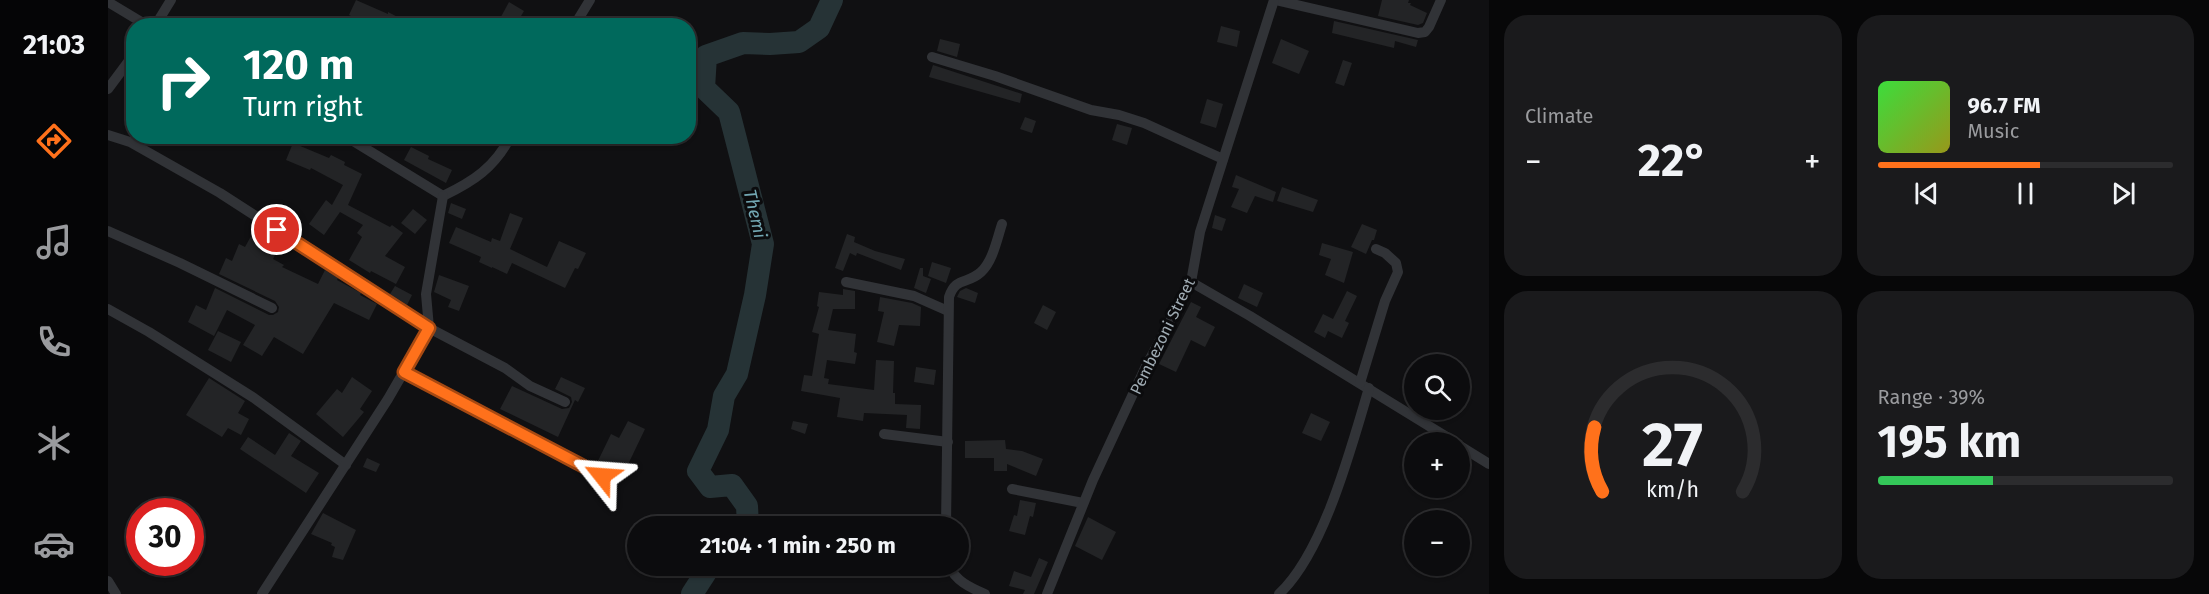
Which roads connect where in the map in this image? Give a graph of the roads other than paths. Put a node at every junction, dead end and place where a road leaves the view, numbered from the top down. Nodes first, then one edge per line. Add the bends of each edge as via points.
1 (171, 0) edge
2 (590, 0) edge
3 (1274, 0) edge
4 (1441, 0) edge
5 (108, 3) edge
6 (134, 18) edge
7 (160, 18) edge
8 (579, 18) edge
9 (932, 57) dead end
10 (126, 65) edge
11 (108, 89) edge
12 (108, 135) edge
13 (126, 141) edge
14 (134, 144) edge
15 (358, 144) edge
16 (507, 144) edge
17 (1223, 159) junction
18 (443, 196) junction
19 (1002, 224) dead end
20 (108, 231) edge
21 (1376, 249) dead end
22 (846, 282) dead end
23 (1191, 282) junction
24 (108, 309) edge
25 (272, 309) dead end
26 (948, 311) junction
27 (429, 328) junction
28 (404, 372) junction
29 (1365, 386) junction
30 (565, 402) dead end
31 (1439, 432) edge
32 (884, 434) dead end
33 (948, 442) junction
34 (1470, 452) edge
35 (1489, 464) edge
36 (346, 465) junction
37 (602, 476) dead end
38 (1012, 489) dead end
39 (1083, 503) junction
40 (946, 516) edge
41 (954, 576) edge
42 (108, 581) edge
43 (116, 594) edge
44 (261, 594) edge
45 (985, 594) edge
46 (1047, 594) edge
47 (1279, 594) edge

1 - 7 street
2 - 8 street
3 - 4 street via 1418,33 1429,27
3 - 17 street, Pembezoni Street
5 - 6 street
9 - 17 street via 1091,110 1144,123
10 - 11 street
12 - 13 street
14 - 27 street via 220,193
15 - 18 street
16 - 18 street via 487,169
17 - 23 street, Pembezoni Street via 1200,232
18 - 27 street via 426,294
19 - 26 street via 982,271 953,288
20 - 25 street
21 - 29 street via 1396,263 1398,272 1385,301
22 - 26 street via 914,296
23 - 29 street
23 - 39 street, Pembezoni Street via 1145,368
24 - 36 street via 254,398
26 - 33 street
27 - 28 street
27 - 30 street
28 - 36 street
28 - 37 street
29 - 31 street
29 - 47 street via 1328,514 1305,560
32 - 33 street
33 - 40 street
34 - 35 street
36 - 44 street
38 - 39 street
39 - 46 street, Pembezoni Street
41 - 45 street
42 - 43 street

